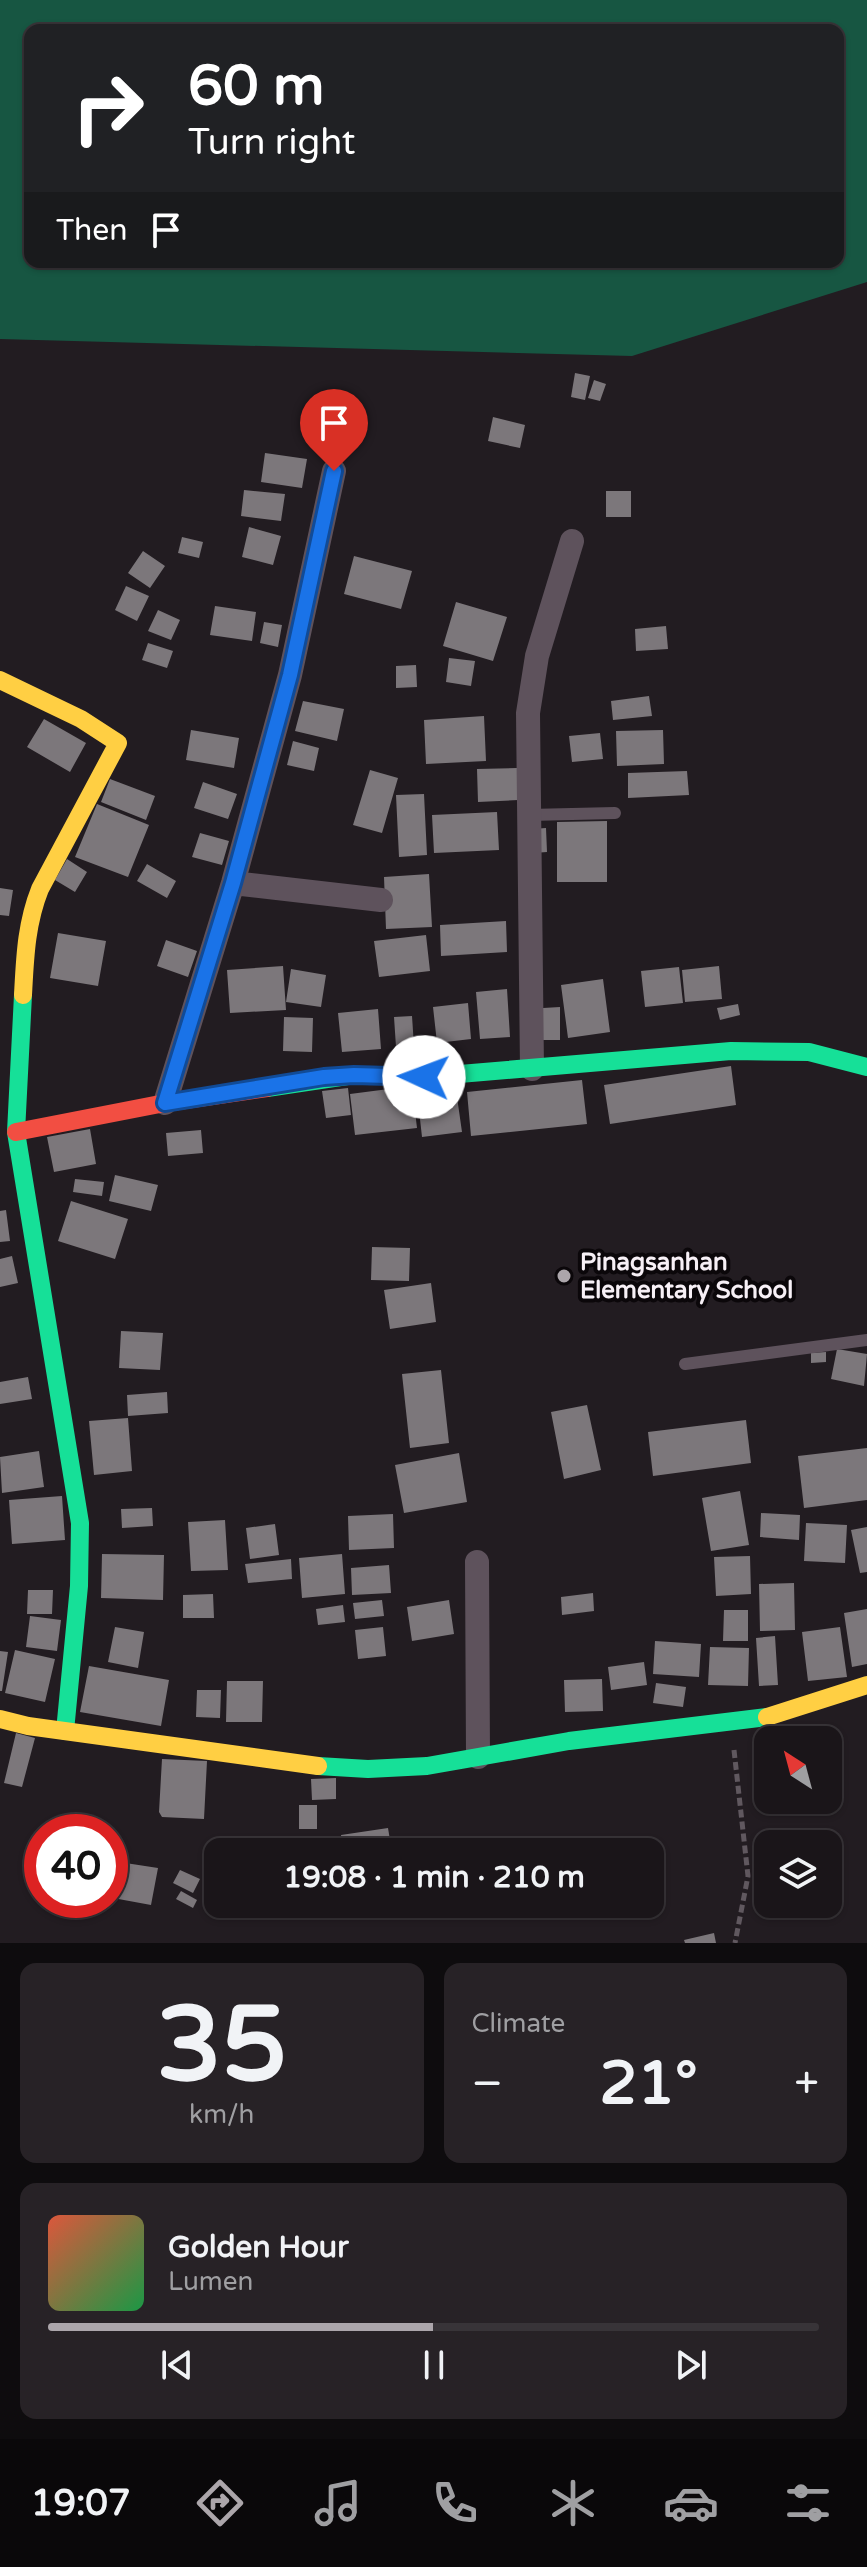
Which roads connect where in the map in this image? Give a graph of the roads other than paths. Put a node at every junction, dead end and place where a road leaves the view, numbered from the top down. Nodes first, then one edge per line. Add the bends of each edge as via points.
1 (334, 471) dead end
2 (572, 541) dead end
3 (0, 680) edge
4 (615, 813) dead end
5 (529, 815) junction
6 (233, 883) junction
7 (381, 900) dead end
8 (867, 1067) edge
9 (532, 1069) junction
10 (165, 1103) junction
11 (16, 1132) junction
12 (867, 1340) edge
13 (685, 1364) dead end
14 (477, 1562) dead end
15 (867, 1685) edge
16 (0, 1719) edge
17 (65, 1731) junction
18 (478, 1757) junction

1 - 6 street via 290,675
2 - 5 street via 530,687
3 - 11 street via 118,743 31,912
4 - 5 lane
5 - 9 street
6 - 7 street
6 - 10 street
8 - 9 street via 809,1052 731,1051
9 - 10 street via 424,1077 354,1075
10 - 11 street
11 - 17 street via 80,1523
12 - 13 lane
14 - 18 street
15 - 18 street via 769,1717
16 - 17 street
17 - 18 street via 353,1768 427,1766

